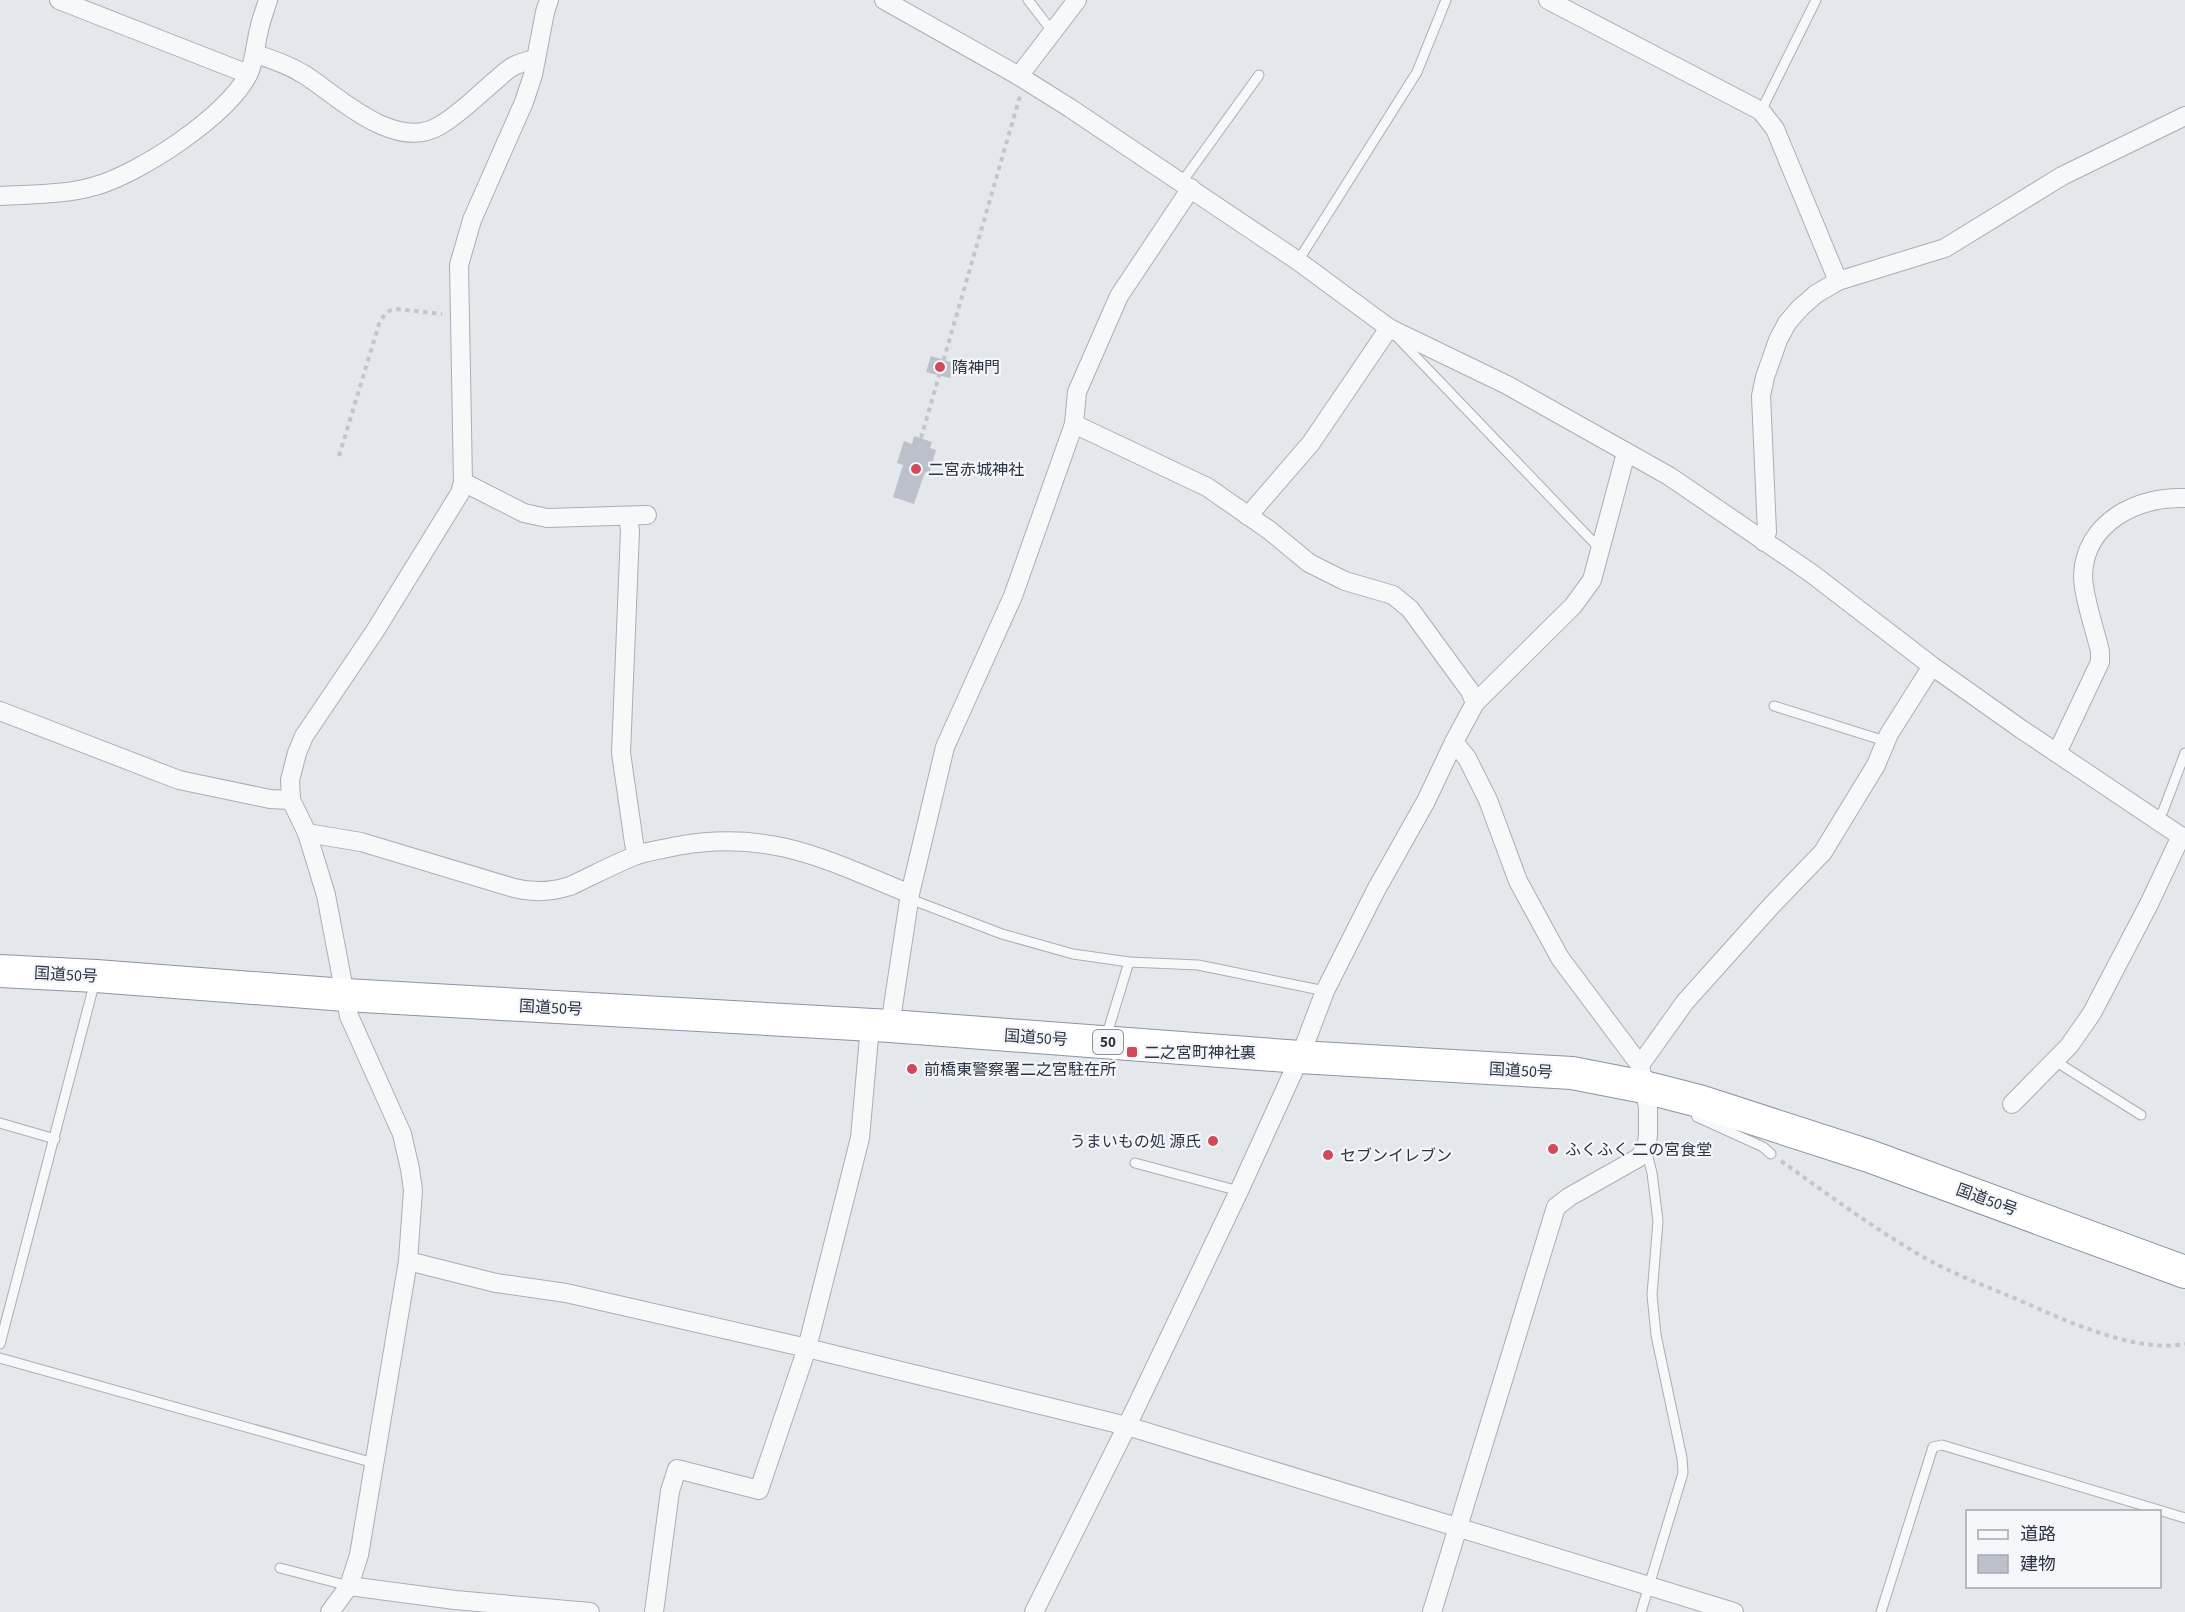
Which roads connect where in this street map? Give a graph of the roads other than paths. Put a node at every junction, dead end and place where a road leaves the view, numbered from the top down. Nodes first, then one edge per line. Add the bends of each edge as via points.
1 (59, 0) edge
2 (268, 0) edge
3 (549, 0) edge
4 (884, 0) edge
5 (1028, 0) edge
6 (1077, 0) edge
7 (1446, 0) edge
8 (1548, 0) edge
9 (1816, 0) edge
10 (1052, 31) junction
11 (255, 54) junction
12 (536, 59) junction
13 (248, 74) junction
14 (1259, 75) dead end
15 (1019, 76) junction
16 (1761, 111) junction
17 (2185, 116) edge
18 (1186, 185) junction
19 (0, 196) edge
20 (1298, 261) junction
21 (1838, 281) junction
22 (1389, 328) junction
23 (1074, 424) junction
24 (1626, 453) junction
25 (463, 482) junction
26 (2185, 498) edge
27 (647, 515) dead end
28 (628, 516) junction
29 (1248, 516) junction
30 (1764, 542) junction
31 (1600, 549) junction
32 (1932, 666) junction
33 (1475, 703) junction
34 (1774, 706) dead end
35 (0, 711) edge
36 (1885, 741) junction
37 (1454, 742) junction
38 (2057, 753) junction
39 (2185, 753) edge
40 (291, 800) junction
41 (2156, 819) junction
42 (307, 833) junction
43 (2183, 837) edge
44 (638, 855) junction
45 (910, 897) junction
46 (1129, 962) junction
47 (0, 971) edge
48 (96, 976) junction
49 (1324, 991) junction
50 (345, 995) junction
51 (880, 1026) junction
52 (1104, 1042) junction
53 (1300, 1057) junction
54 (2055, 1061) junction
55 (1642, 1076) junction
56 (1699, 1101) junction
57 (2012, 1104) dead end
58 (2141, 1115) dead end
59 (0, 1123) edge
60 (55, 1139) junction
61 (1646, 1149) junction
62 (1771, 1154) road end
63 (1135, 1163) dead end
64 (1239, 1191) junction
65 (408, 1261) junction
66 (2185, 1272) edge
67 (0, 1344) edge
68 (807, 1348) junction
69 (0, 1358) edge
70 (1127, 1426) junction
71 (374, 1462) junction
72 (2158, 1510) edge
73 (2161, 1511) edge
74 (2185, 1518) edge
75 (1458, 1528) junction
76 (280, 1568) dead end
77 (1649, 1586) junction
78 (349, 1587) junction
79 (330, 1612) edge
80 (590, 1612) edge
81 (654, 1612) edge
82 (1034, 1612) edge
83 (1432, 1612) edge
84 (1641, 1612) edge
85 (1734, 1612) edge
86 (1881, 1612) edge

1 - 13 street
2 - 11 street
3 - 12 street
4 - 15 street
5 - 10 lane
6 - 10 street
7 - 20 lane via 1417,72
8 - 16 street
9 - 16 lane
10 - 15 street
11 - 12 street via 303,74 367,118 414,132 436,128 512,66
11 - 13 street
12 - 25 street via 524,102 482,192 459,266
13 - 19 street via 205,123 136,170 93,187
14 - 18 lane
15 - 18 street
16 - 21 street via 1775,129
17 - 21 street via 2062,176 1945,248
18 - 20 street
18 - 23 street via 1119,296 1077,392
20 - 22 street
21 - 30 street via 1800,308 1787,323 1765,377 1761,396 1767,532
22 - 24 street via 1507,385
22 - 29 street via 1311,443
22 - 31 lane
23 - 29 street via 1207,488
23 - 45 street via 1013,596 945,747
24 - 30 street via 1669,476
24 - 31 street
25 - 28 street via 524,513 547,518
25 - 40 street via 460,493 375,631 304,736 290,780
26 - 38 street via 2174,497 2120,513 2109,520 2094,542 2083,577 2100,662
27 - 28 street
28 - 44 street via 621,753
29 - 33 street via 1310,563 1344,581 1393,595 1410,609
30 - 32 street
31 - 33 street via 1592,580 1573,606
32 - 36 street
32 - 38 street
33 - 37 street
34 - 36 lane
35 - 40 street via 179,780
36 - 55 street via 1876,765 1823,852 1685,1002
37 - 49 street
37 - 55 street via 1467,758 1488,800 1518,881 1560,958
38 - 41 street
39 - 41 lane via 2163,811
40 - 42 street
41 - 43 street
42 - 44 street via 361,842 524,891 570,886
42 - 50 street via 326,895
43 - 54 street via 2092,1013
44 - 45 street via 699,842 743,840 817,856
45 - 46 lane via 1002,934 1062,951
45 - 51 street
46 - 49 lane via 1198,965
46 - 52 lane
47 - 48 highway, 国道50号 / 50
48 - 50 highway, 国道50号 / 50
48 - 60 lane
49 - 53 street
50 - 51 highway, 国道50号 / 50
50 - 65 street via 349,1016 407,1153 413,1190
51 - 52 highway, 国道50号 / 50
51 - 68 street via 860,1138
52 - 53 highway, 国道50号 / 50
53 - 55 highway, 国道50号 / 50
53 - 64 street
54 - 57 street
54 - 58 lane
55 - 56 highway, 国道50号 / 50
55 - 61 street via 1648,1108
56 - 62 lane via 1697,1117
56 - 66 highway, 国道50号 / 50 via 1869,1156
59 - 60 lane
60 - 67 lane
61 - 75 street via 1638,1158 1556,1207
61 - 77 lane via 1658,1221 1652,1295 1656,1335 1683,1473
63 - 64 lane
64 - 70 street
65 - 68 street
65 - 71 street
68 - 70 street
68 - 81 street via 759,1490 677,1469 670,1491
69 - 71 lane
70 - 75 street
70 - 82 street
71 - 78 street via 359,1555
72 - 86 lane via 1942,1445 1933,1447
73 - 74 lane
75 - 77 street
75 - 83 street
76 - 78 lane
77 - 84 lane
77 - 85 street
78 - 79 street
78 - 80 street

